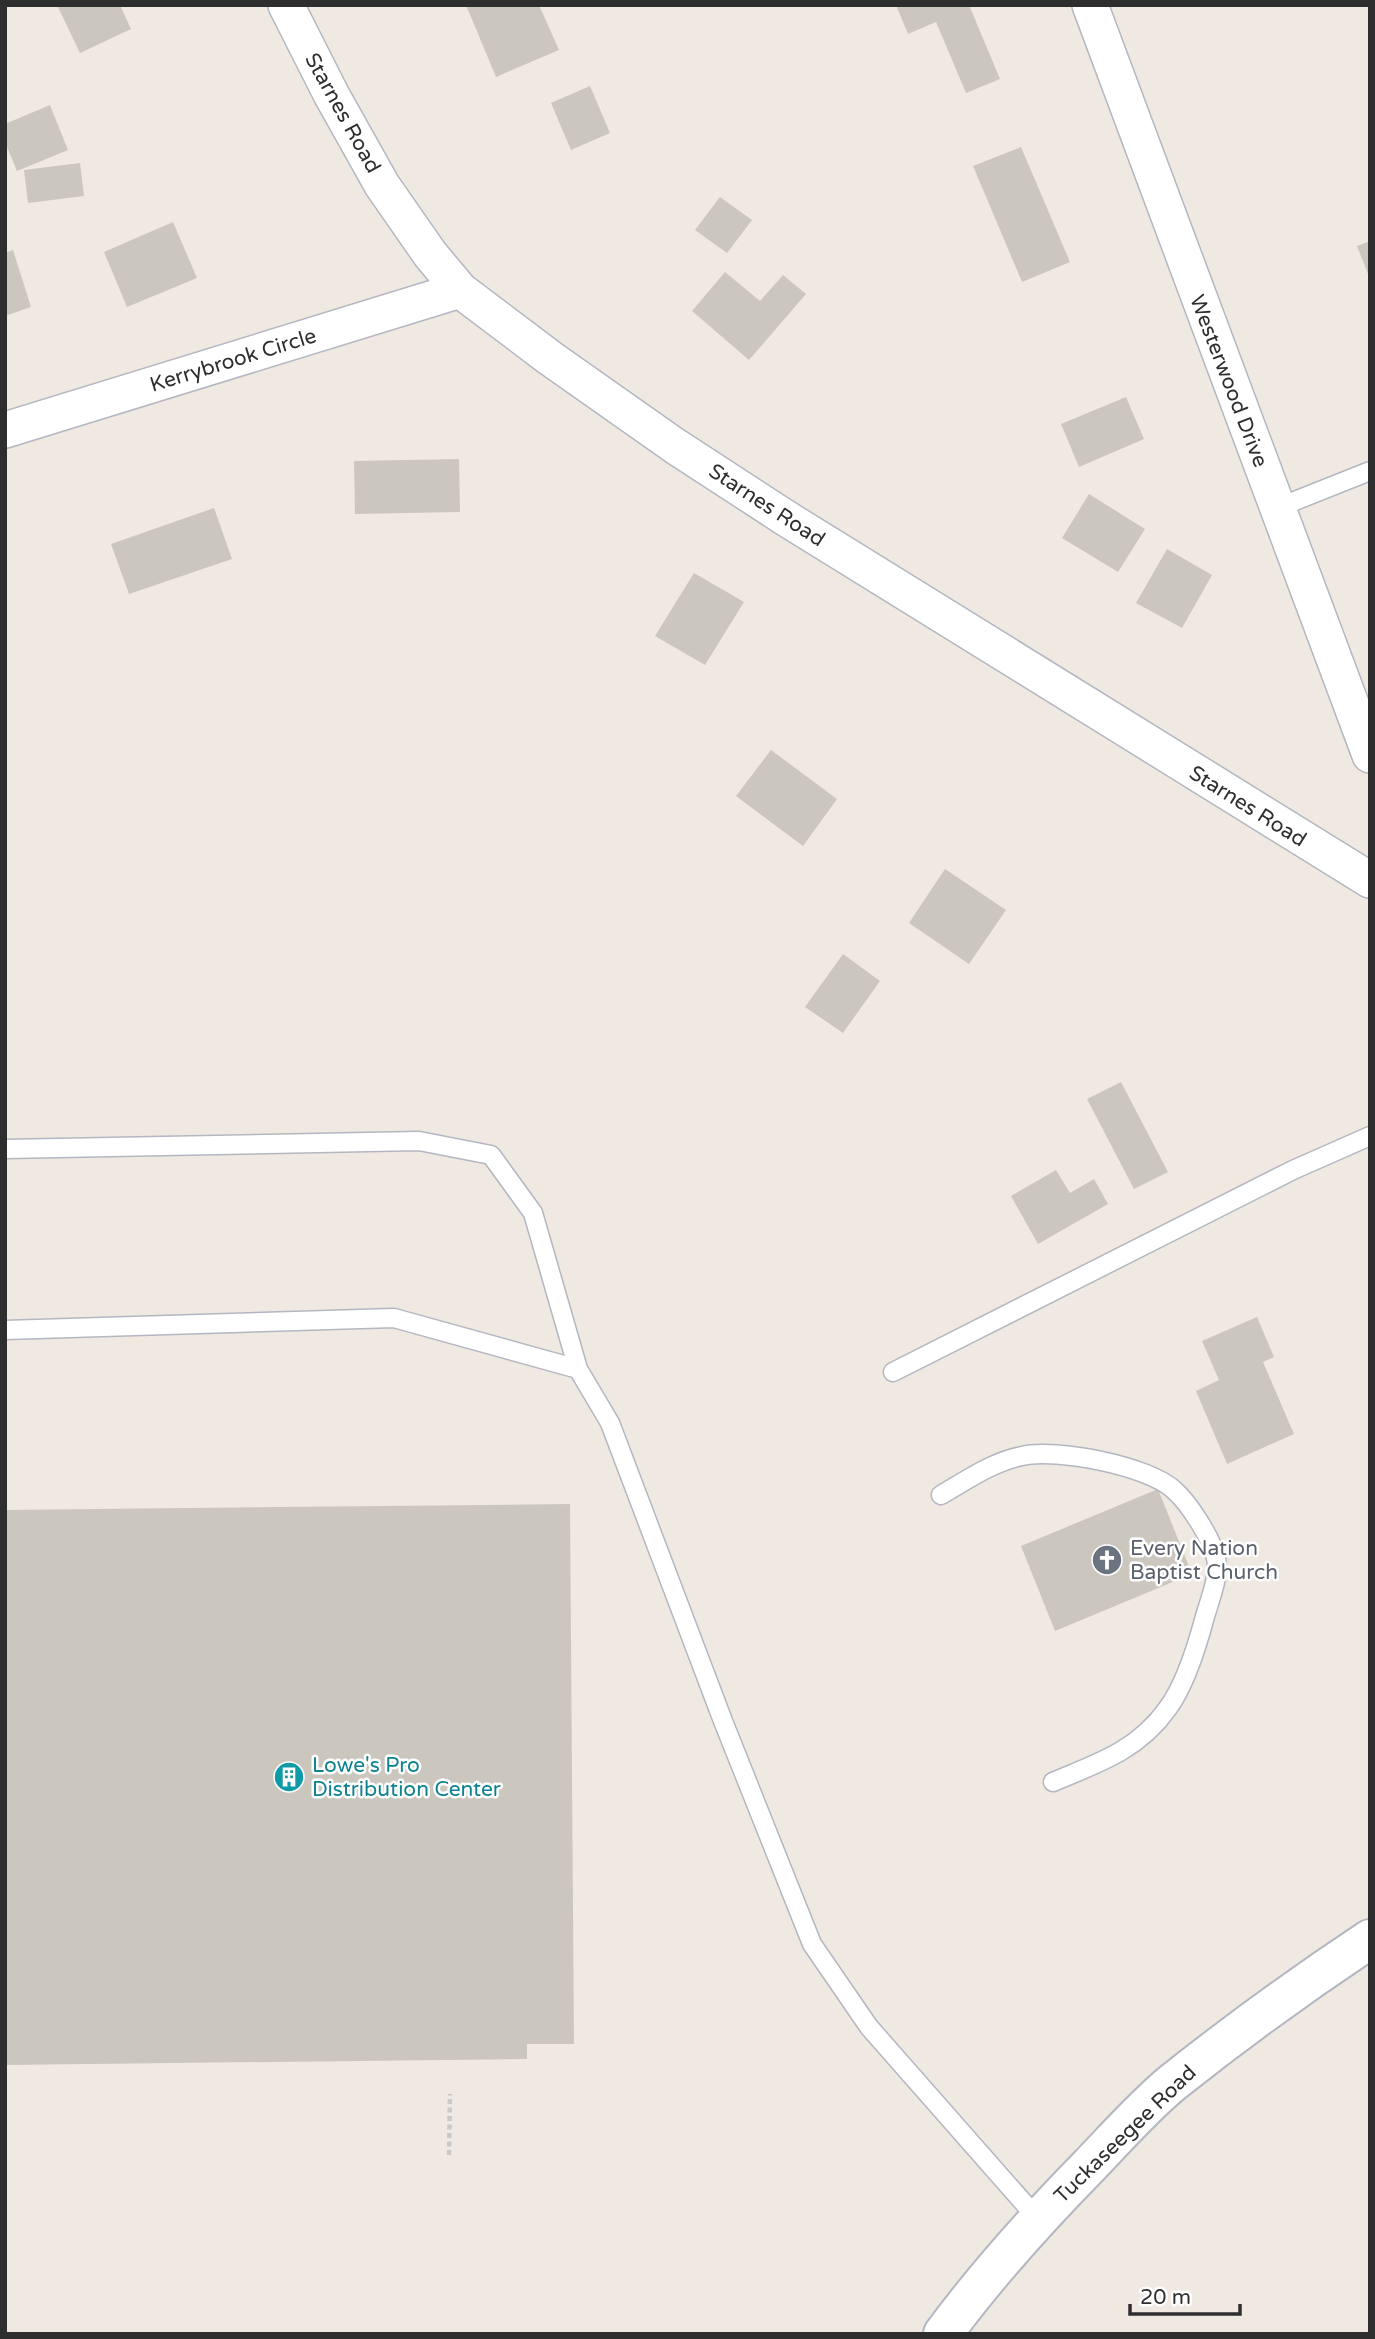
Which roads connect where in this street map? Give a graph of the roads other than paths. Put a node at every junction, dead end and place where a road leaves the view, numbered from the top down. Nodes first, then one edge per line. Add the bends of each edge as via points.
1 (286, 5) edge
2 (1090, 5) edge
3 (460, 290) junction
4 (5, 430) edge
5 (1370, 471) edge
6 (1277, 508) junction
7 (1370, 755) edge
8 (1370, 880) edge
9 (1370, 1136) edge
10 (5, 1149) edge
11 (5, 1330) edge
12 (578, 1369) junction
13 (893, 1372) dead end
14 (941, 1495) dead end
15 (1053, 1782) dead end
16 (1370, 1939) edge
17 (1038, 2219) junction
18 (943, 2334) edge

1 - 3 street, Starnes Road via 382,185
2 - 6 street, Westerwood Drive
3 - 4 street, Kerrybrook Circle
3 - 8 street, Starnes Road via 675,446 773,510
5 - 6 lane
6 - 7 street, Westerwood Drive
9 - 13 lane via 1281,1176
10 - 12 lane via 419,1141 491,1156 533,1213
11 - 12 lane via 394,1318
12 - 17 lane via 610,1423 811,1944 869,2027
14 - 15 lane via 994,1464 1047,1452 1130,1467 1174,1489 1212,1545 1217,1560 1215,1583 1200,1634 1168,1708 1122,1750
16 - 17 street, Tuckaseegee Road via 1293,1990 1171,2085
17 - 18 street, Tuckaseegee Road

